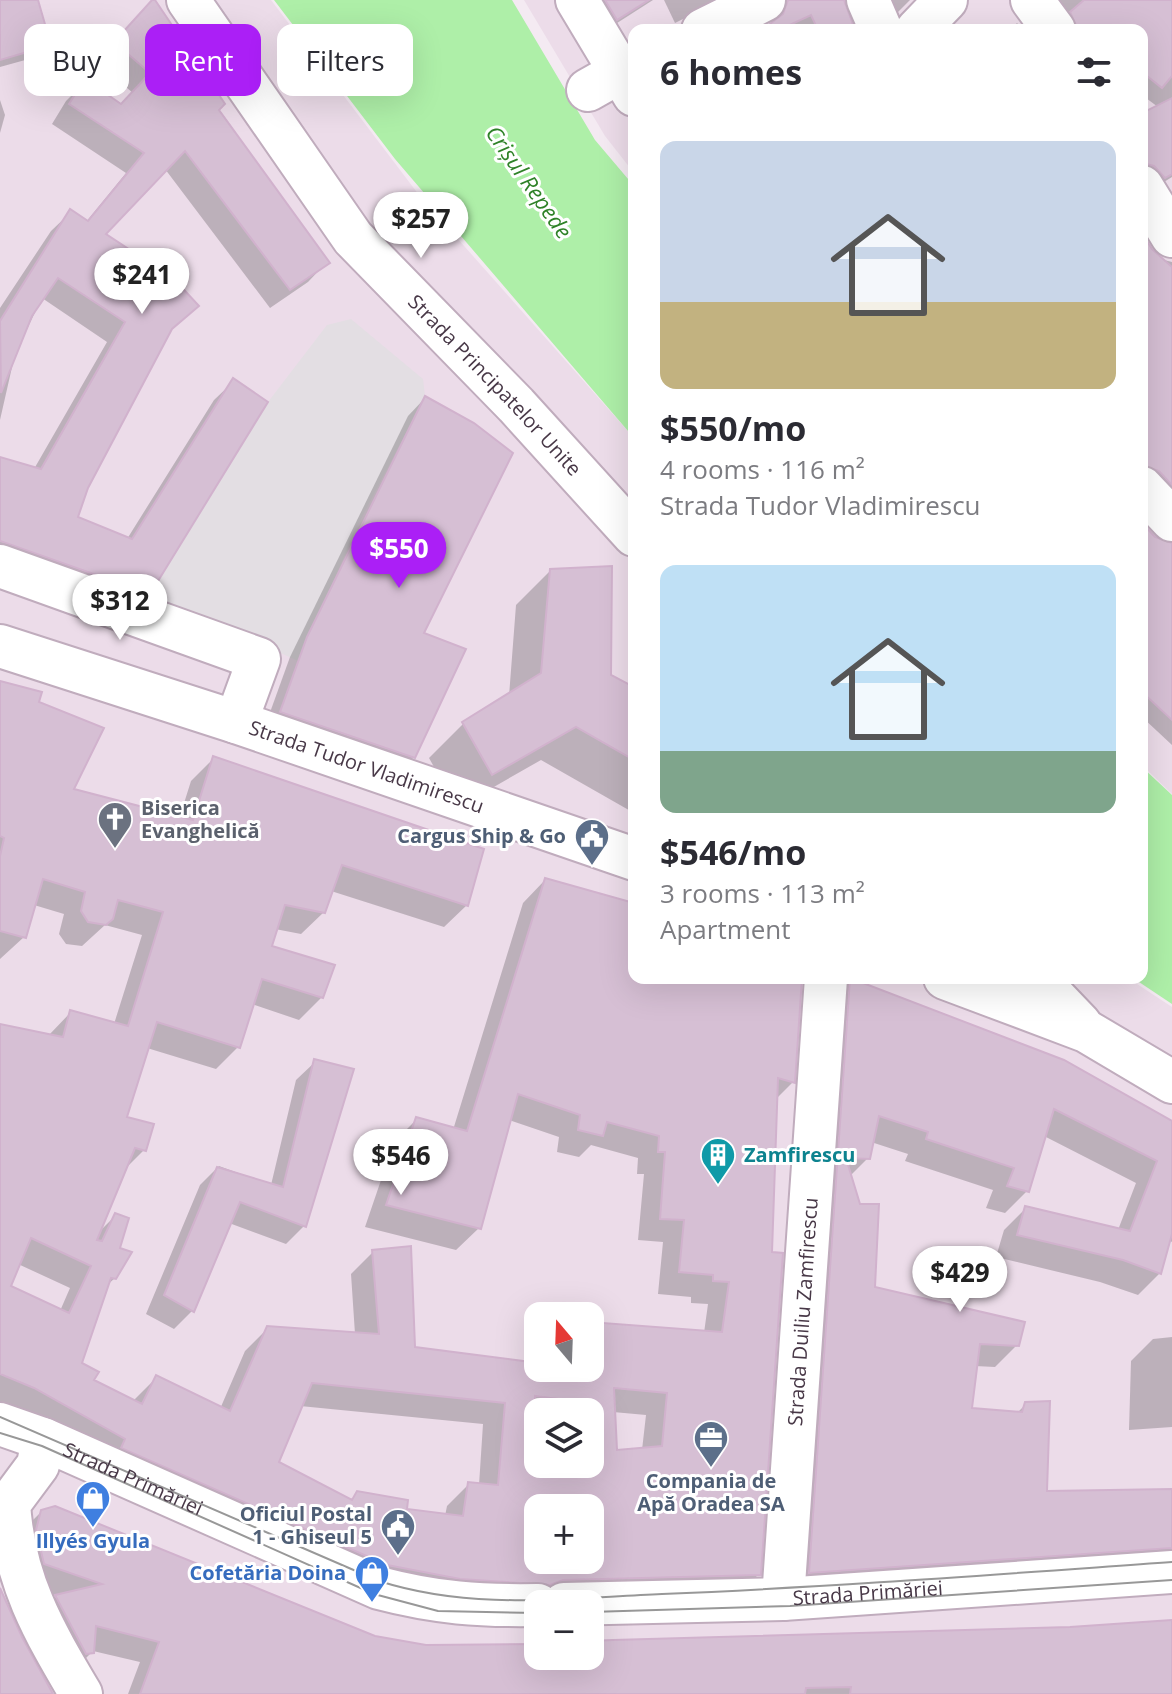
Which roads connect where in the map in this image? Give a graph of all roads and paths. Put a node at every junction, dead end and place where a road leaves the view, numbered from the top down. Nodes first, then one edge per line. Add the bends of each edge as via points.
1 (188, 0) edge
2 (577, 0) edge
3 (764, 0) edge
4 (868, 0) edge
5 (946, 0) edge
6 (1032, 0) edge
7 (715, 24) edge
8 (878, 24) edge
9 (923, 24) edge
10 (1050, 24) edge
11 (619, 80) edge
12 (1148, 197) edge
13 (1172, 236) edge
14 (1148, 494) edge
15 (1172, 520) edge
16 (628, 528) edge
17 (0, 566) edge
18 (0, 646) edge
19 (236, 722) junction
20 (628, 857) edge
21 (826, 984) edge
22 (961, 984) edge
23 (1042, 984) edge
24 (1086, 1031) junction
25 (1172, 1082) edge
26 (0, 1424) edge
27 (43, 1439) junction
28 (1172, 1572) edge
29 (783, 1599) junction
30 (604, 1603) edge
31 (524, 1605) edge
32 (81, 1694) edge

1 - 16 street, Strada Principatelor Unite via 353,238
2 - 11 street
3 - 7 street
4 - 8 street
5 - 9 street
6 - 10 street
12 - 13 street
14 - 15 street
17 - 19 street, Strada Tudor Vladimirescu via 259,659
18 - 19 street, Strada Tudor Vladimirescu
19 - 20 street, Strada Tudor Vladimirescu
21 - 29 street, Strada Duiliu Zamfirescu
22 - 24 street
23 - 24 street
24 - 25 street
26 - 27 street, Strada Primăriei
27 - 31 street, Strada Primăriei via 379,1588 432,1602
27 - 32 street via 38,1465 9,1504 12,1547 34,1612
28 - 29 street, Strada Primăriei
29 - 30 street, Strada Primăriei

